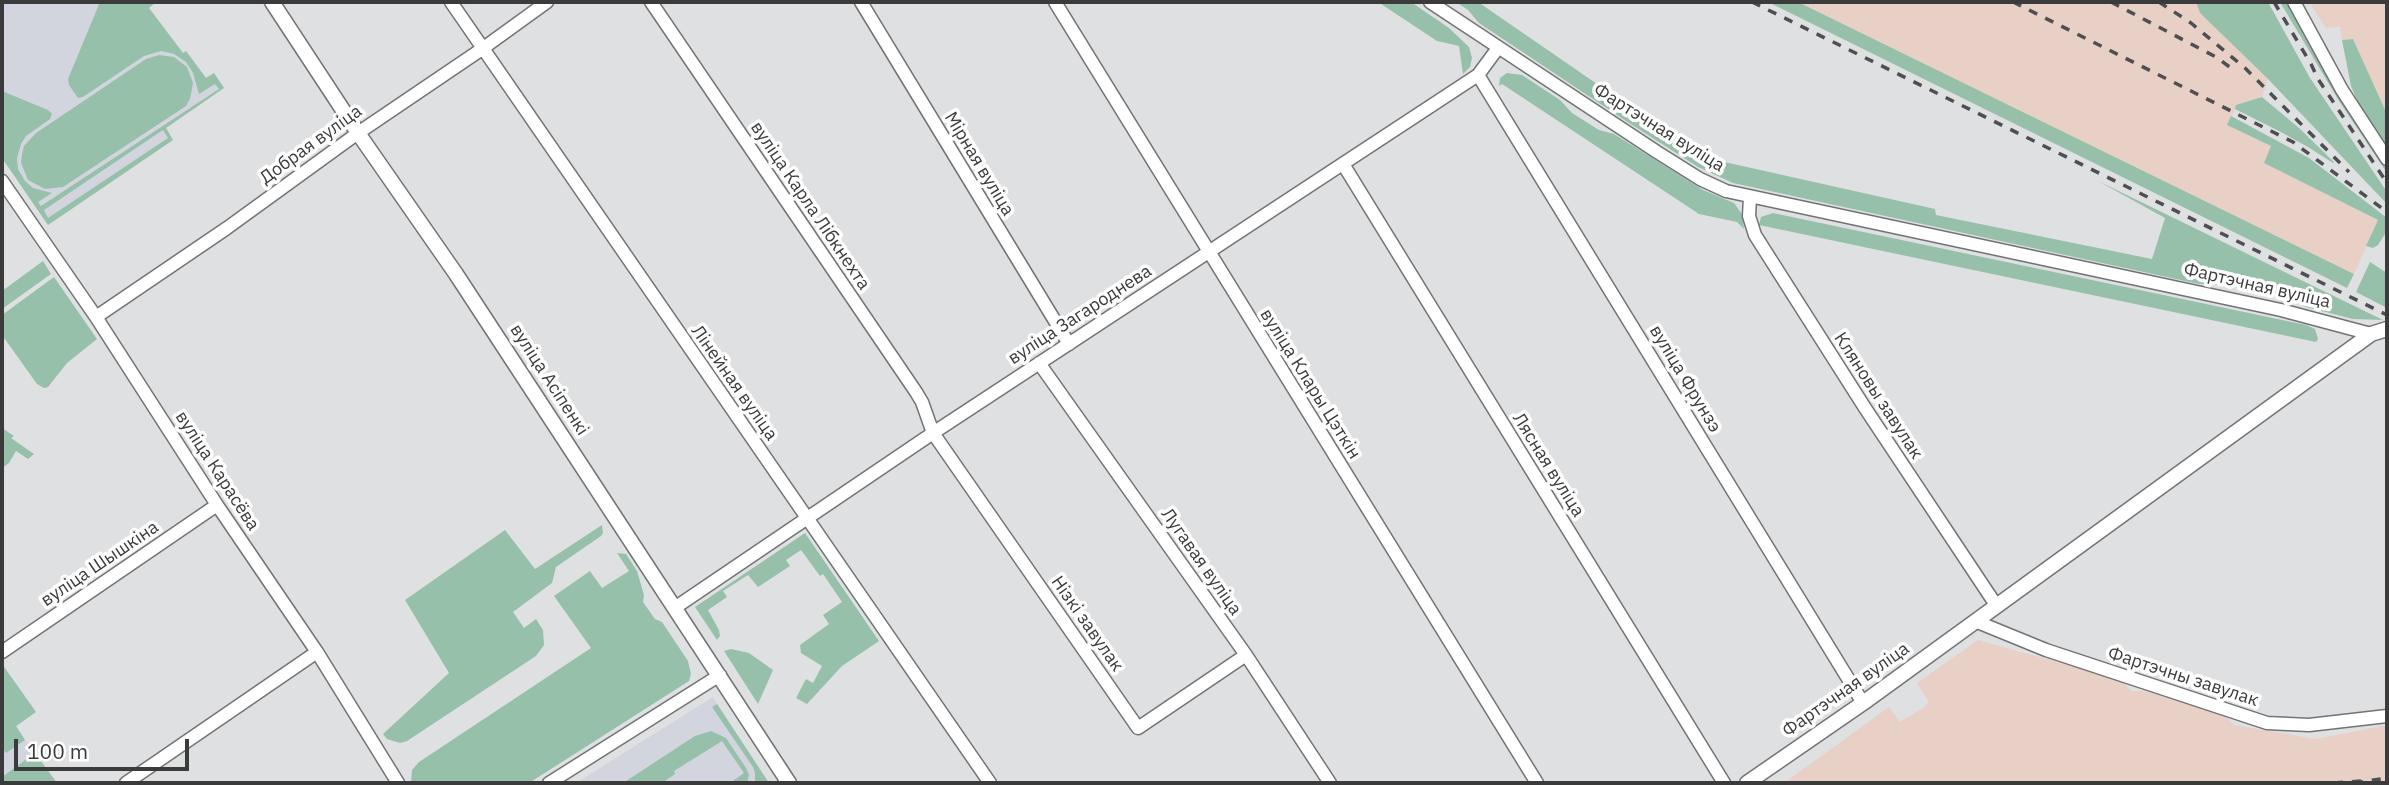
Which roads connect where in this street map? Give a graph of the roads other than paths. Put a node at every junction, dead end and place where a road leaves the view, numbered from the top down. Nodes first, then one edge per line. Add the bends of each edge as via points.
1 (272, 2) edge
2 (451, 2) edge
3 (547, 2) edge
4 (651, 2) edge
5 (860, 2) edge
6 (1055, 2) edge
7 (1430, 2) edge
8 (2294, 2) edge
9 (1498, 48) junction
10 (482, 49) junction
11 (1478, 75) junction
12 (358, 132) junction
13 (2387, 159) edge
14 (1343, 164) junction
15 (2, 181) edge
16 (1750, 198) junction
17 (1208, 252) junction
18 (96, 317) junction
19 (2387, 329) edge
20 (2371, 334) junction
21 (1069, 344) junction
22 (1039, 363) junction
23 (933, 433) junction
24 (217, 505) junction
25 (807, 519) junction
26 (1996, 605) junction
27 (676, 607) junction
28 (1975, 621) junction
29 (2, 652) edge
30 (317, 652) junction
31 (1246, 655) junction
32 (720, 675) junction
33 (1863, 702) junction
34 (2387, 716) edge
35 (126, 783) edge
36 (398, 783) edge
37 (549, 783) edge
38 (789, 783) edge
39 (990, 783) edge
40 (1330, 783) edge
41 (1536, 783) edge
42 (1724, 783) edge
43 (1747, 783) edge

1 - 12 main road, вуліца Асіпенкі
2 - 10 street, Лінейная вуліца
3 - 10 street, Добрая вуліца
4 - 23 street, вуліца Карла Лібкнехта via 916,392
5 - 21 street, Мірная вуліца
6 - 17 street, вуліца Клары Цэткін
7 - 9 street, Фартэчная вуліца
8 - 13 street via 2342,90
9 - 11 street, вуліца Загароднева
9 - 16 street, Фартэчная вуліца via 1700,179
10 - 12 street, Добрая вуліца
10 - 25 street, Лінейная вуліца
11 - 14 street, вуліца Загароднева
11 - 33 street, вуліца Фрунзэ
12 - 18 street, Добрая вуліца
12 - 27 main road, вуліца Асіпенкі
14 - 17 street, вуліца Загароднева
14 - 42 street, Лясная вуліца
15 - 18 street, вуліца Карасёва
16 - 20 street, Фартэчная вуліца via 2281,310
16 - 26 street, Кляновы завулак via 1755,235
17 - 21 street, вуліца Загароднева
17 - 41 street, вуліца Клары Цэткін
18 - 24 street, вуліца Карасёва
19 - 20 main road
20 - 26 main road, Фартэчная вуліца
21 - 22 street, вуліца Загароднева
22 - 23 street, вуліца Загароднева
22 - 31 street, Лугавая вуліца
23 - 25 street, вуліца Загароднева
23 - 31 street, Нізкі завулак via 1138,728
24 - 29 street, вуліца Шышкіна
24 - 30 street, вуліца Карасёва
25 - 27 street, вуліца Загароднева
25 - 39 street, Лінейная вуліца
26 - 28 main road, Фартэчная вуліца
27 - 32 main road, вуліца Асіпенкі
28 - 33 main road, Фартэчная вуліца
28 - 34 street, Фартэчны завулак via 2046,650 2267,723 2309,725
30 - 35 street
30 - 36 street, вуліца Карасёва
31 - 40 street, Лугавая вуліца
32 - 37 street
32 - 38 main road, вуліца Асіпенкі
33 - 43 main road, Фартэчная вуліца

